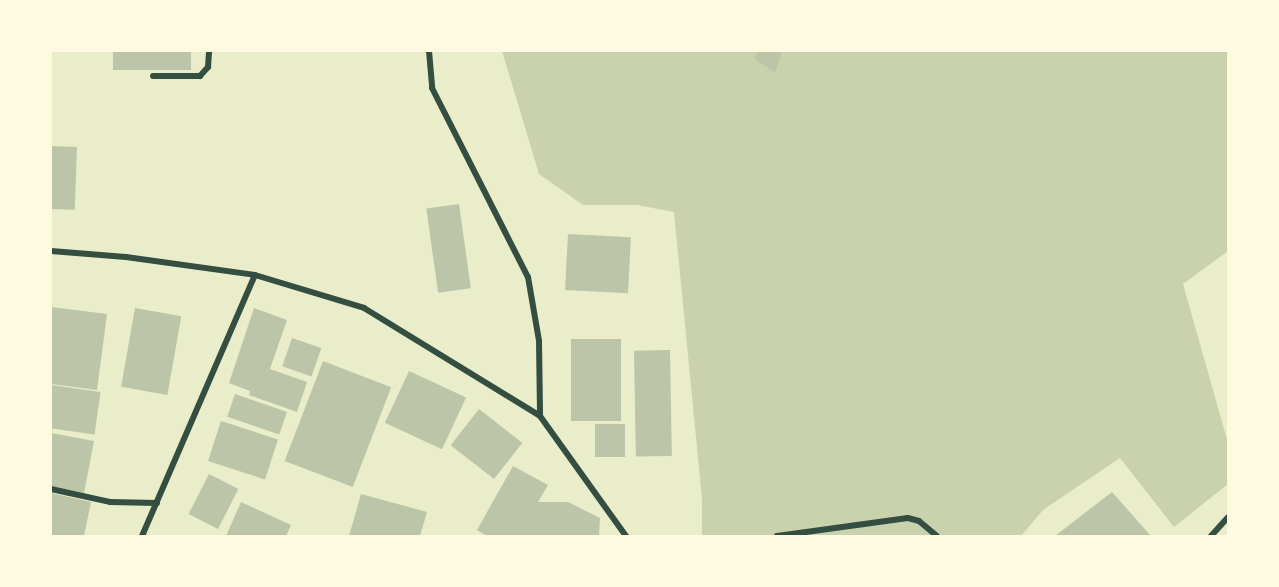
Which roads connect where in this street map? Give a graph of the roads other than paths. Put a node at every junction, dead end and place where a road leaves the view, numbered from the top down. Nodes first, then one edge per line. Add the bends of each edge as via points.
1 (209, 51) edge
2 (429, 51) edge
3 (153, 76) dead end
4 (51, 251) edge
5 (255, 275) junction
6 (540, 416) junction
7 (51, 489) edge
8 (156, 504) junction
9 (1228, 517) edge
10 (142, 536) edge
11 (626, 536) edge
12 (777, 536) edge
13 (937, 536) edge
14 (1211, 536) edge

1 - 3 street via 208,67 200,76
2 - 6 street via 432,88 528,277 539,341
4 - 5 street
5 - 6 street via 364,308
5 - 8 street
6 - 11 street
7 - 8 street via 110,502
8 - 10 street
9 - 14 street
12 - 13 street via 908,518 925,525

